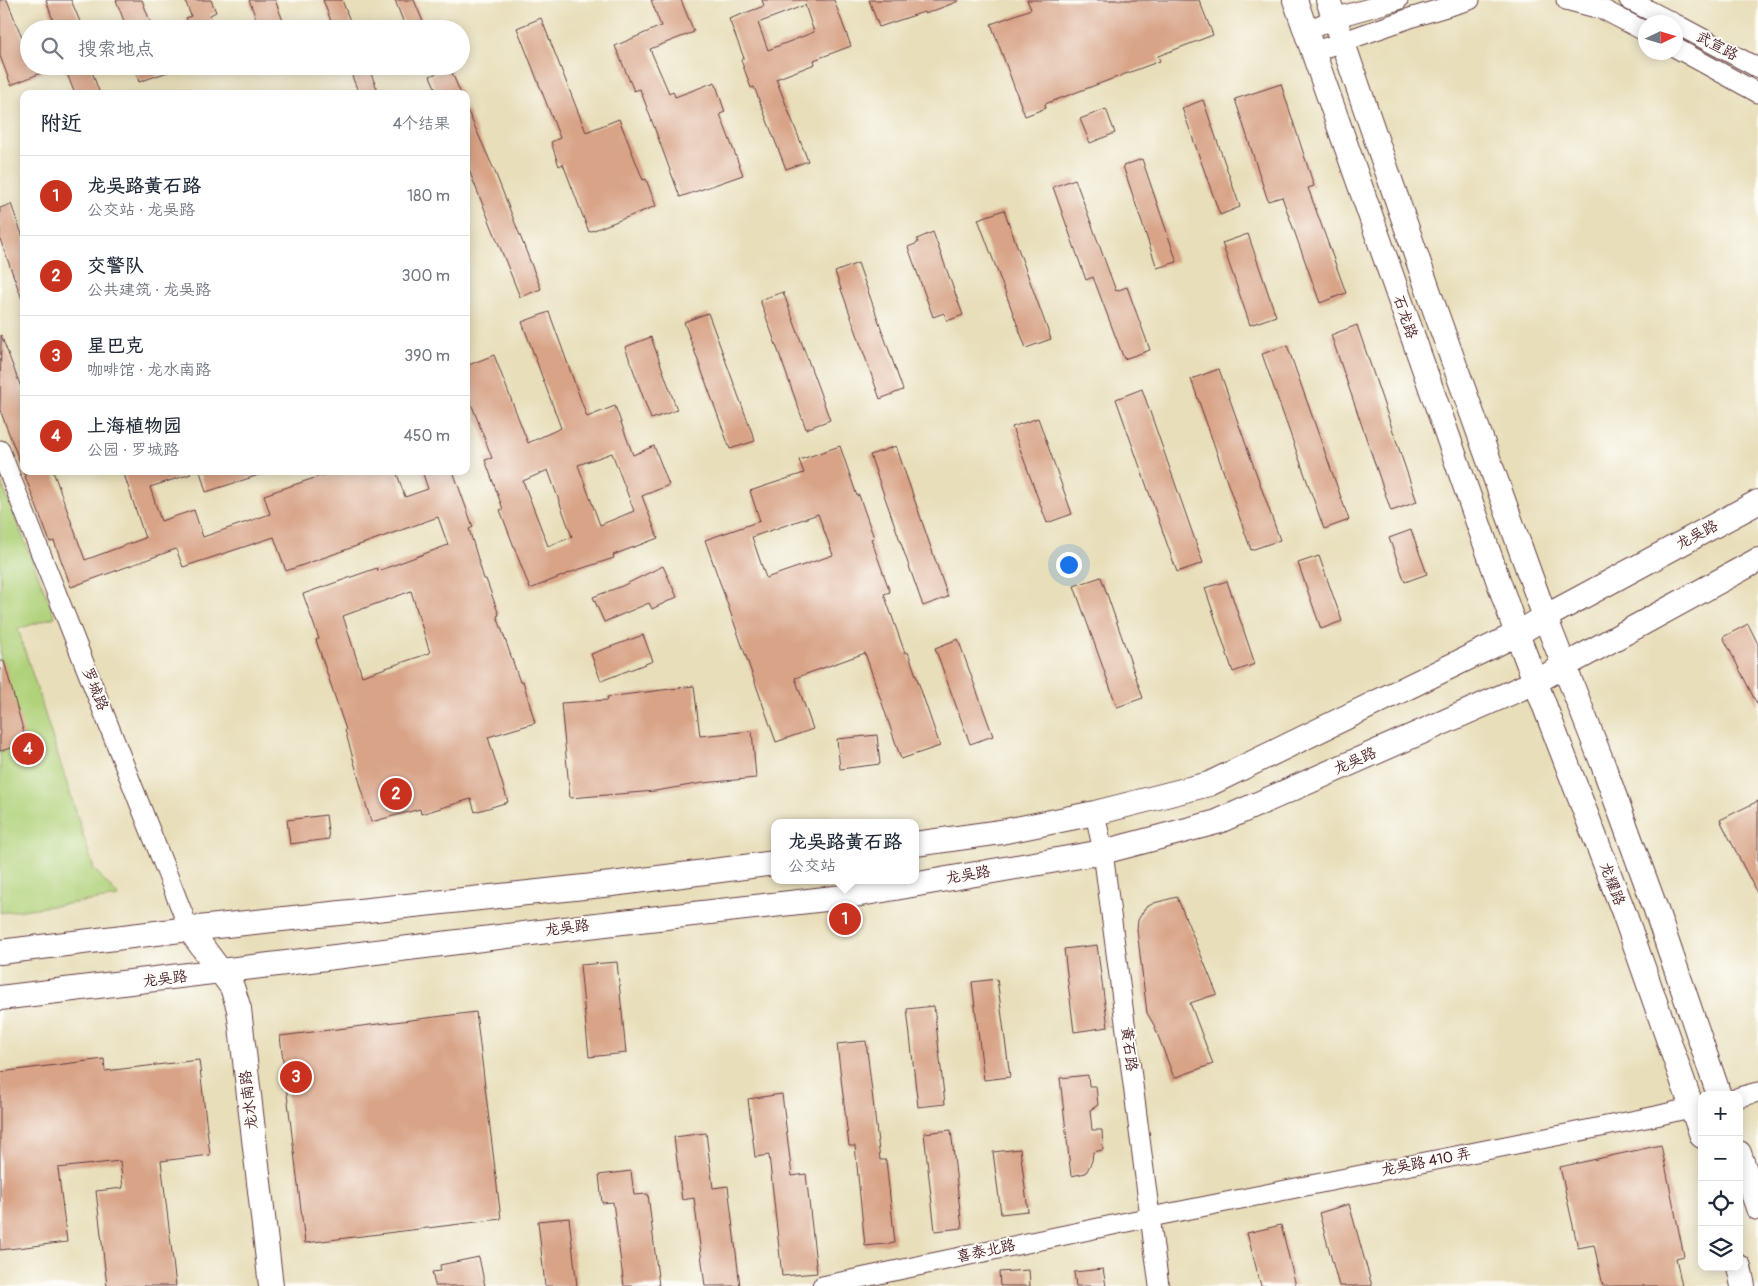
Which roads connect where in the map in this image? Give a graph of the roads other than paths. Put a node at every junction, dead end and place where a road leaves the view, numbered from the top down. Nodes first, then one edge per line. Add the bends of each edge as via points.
1 (1295, 0) edge
2 (1398, 0) edge
3 (1470, 0) edge
4 (1566, 0) edge
5 (1629, 0) edge
6 (1331, 9) edge
7 (1658, 15) edge
8 (1638, 28) edge
9 (1683, 28) edge
10 (1342, 41) junction
11 (1309, 42) junction
12 (1683, 52) edge
13 (1758, 68) edge
14 (1758, 93) edge
15 (0, 450) edge
16 (1758, 502) edge
17 (1758, 560) edge
18 (1545, 616) junction
19 (1517, 634) junction
20 (1565, 666) junction
21 (1535, 682) junction
22 (1095, 813) junction
23 (919, 843) edge
24 (1103, 852) junction
25 (771, 864) edge
26 (918, 884) edge
27 (919, 884) edge
28 (190, 929) junction
29 (0, 952) edge
30 (222, 972) junction
31 (0, 998) edge
32 (1718, 1091) edge
33 (1758, 1092) edge
34 (1743, 1096) edge
35 (1697, 1106) edge
36 (1743, 1165) edge
37 (1758, 1208) edge
38 (1151, 1217) junction
39 (1740, 1271) edge
40 (271, 1286) edge
41 (822, 1286) edge
42 (1159, 1286) edge
43 (1743, 1286) edge

1 - 11 main road, 石龙路
2 - 6 street
3 - 10 street
4 - 8 street via 1604,10
5 - 7 street
6 - 10 main road, 石龙路
6 - 11 street
9 - 13 street, 武宣路
10 - 11 street
10 - 18 main road, 石龙路
11 - 19 main road, 石龙路
12 - 14 street
15 - 28 street, 罗城路
16 - 18 main road, 龙吴路
17 - 20 main road, 龙吴路
18 - 19 main road, 龙吴路
18 - 20 main road
19 - 21 main road, 龙耀路
19 - 22 main road, 龙吴路 via 1209,784
20 - 21 main road, 龙吴路
20 - 32 main road via 1655,906
21 - 24 main road, 龙吴路 via 1216,822
21 - 35 main road, 龙耀路
22 - 23 main road, 龙吴路 via 1001,832
22 - 24 street, 黄石路
24 - 27 main road, 龙吴路
24 - 38 street, 黄石路
25 - 28 main road
26 - 30 main road, 龙吴路 via 843,897
28 - 29 main road
28 - 30 main road, 龙水南路
30 - 31 main road, 龙吴路
30 - 40 main road, 龙水南路 via 232,987 239,1009
33 - 34 street
35 - 38 street, 龙吴路 410 弄
36 - 37 main road
38 - 41 street, 喜泰北路
38 - 42 street, 黄石路
39 - 43 main road

